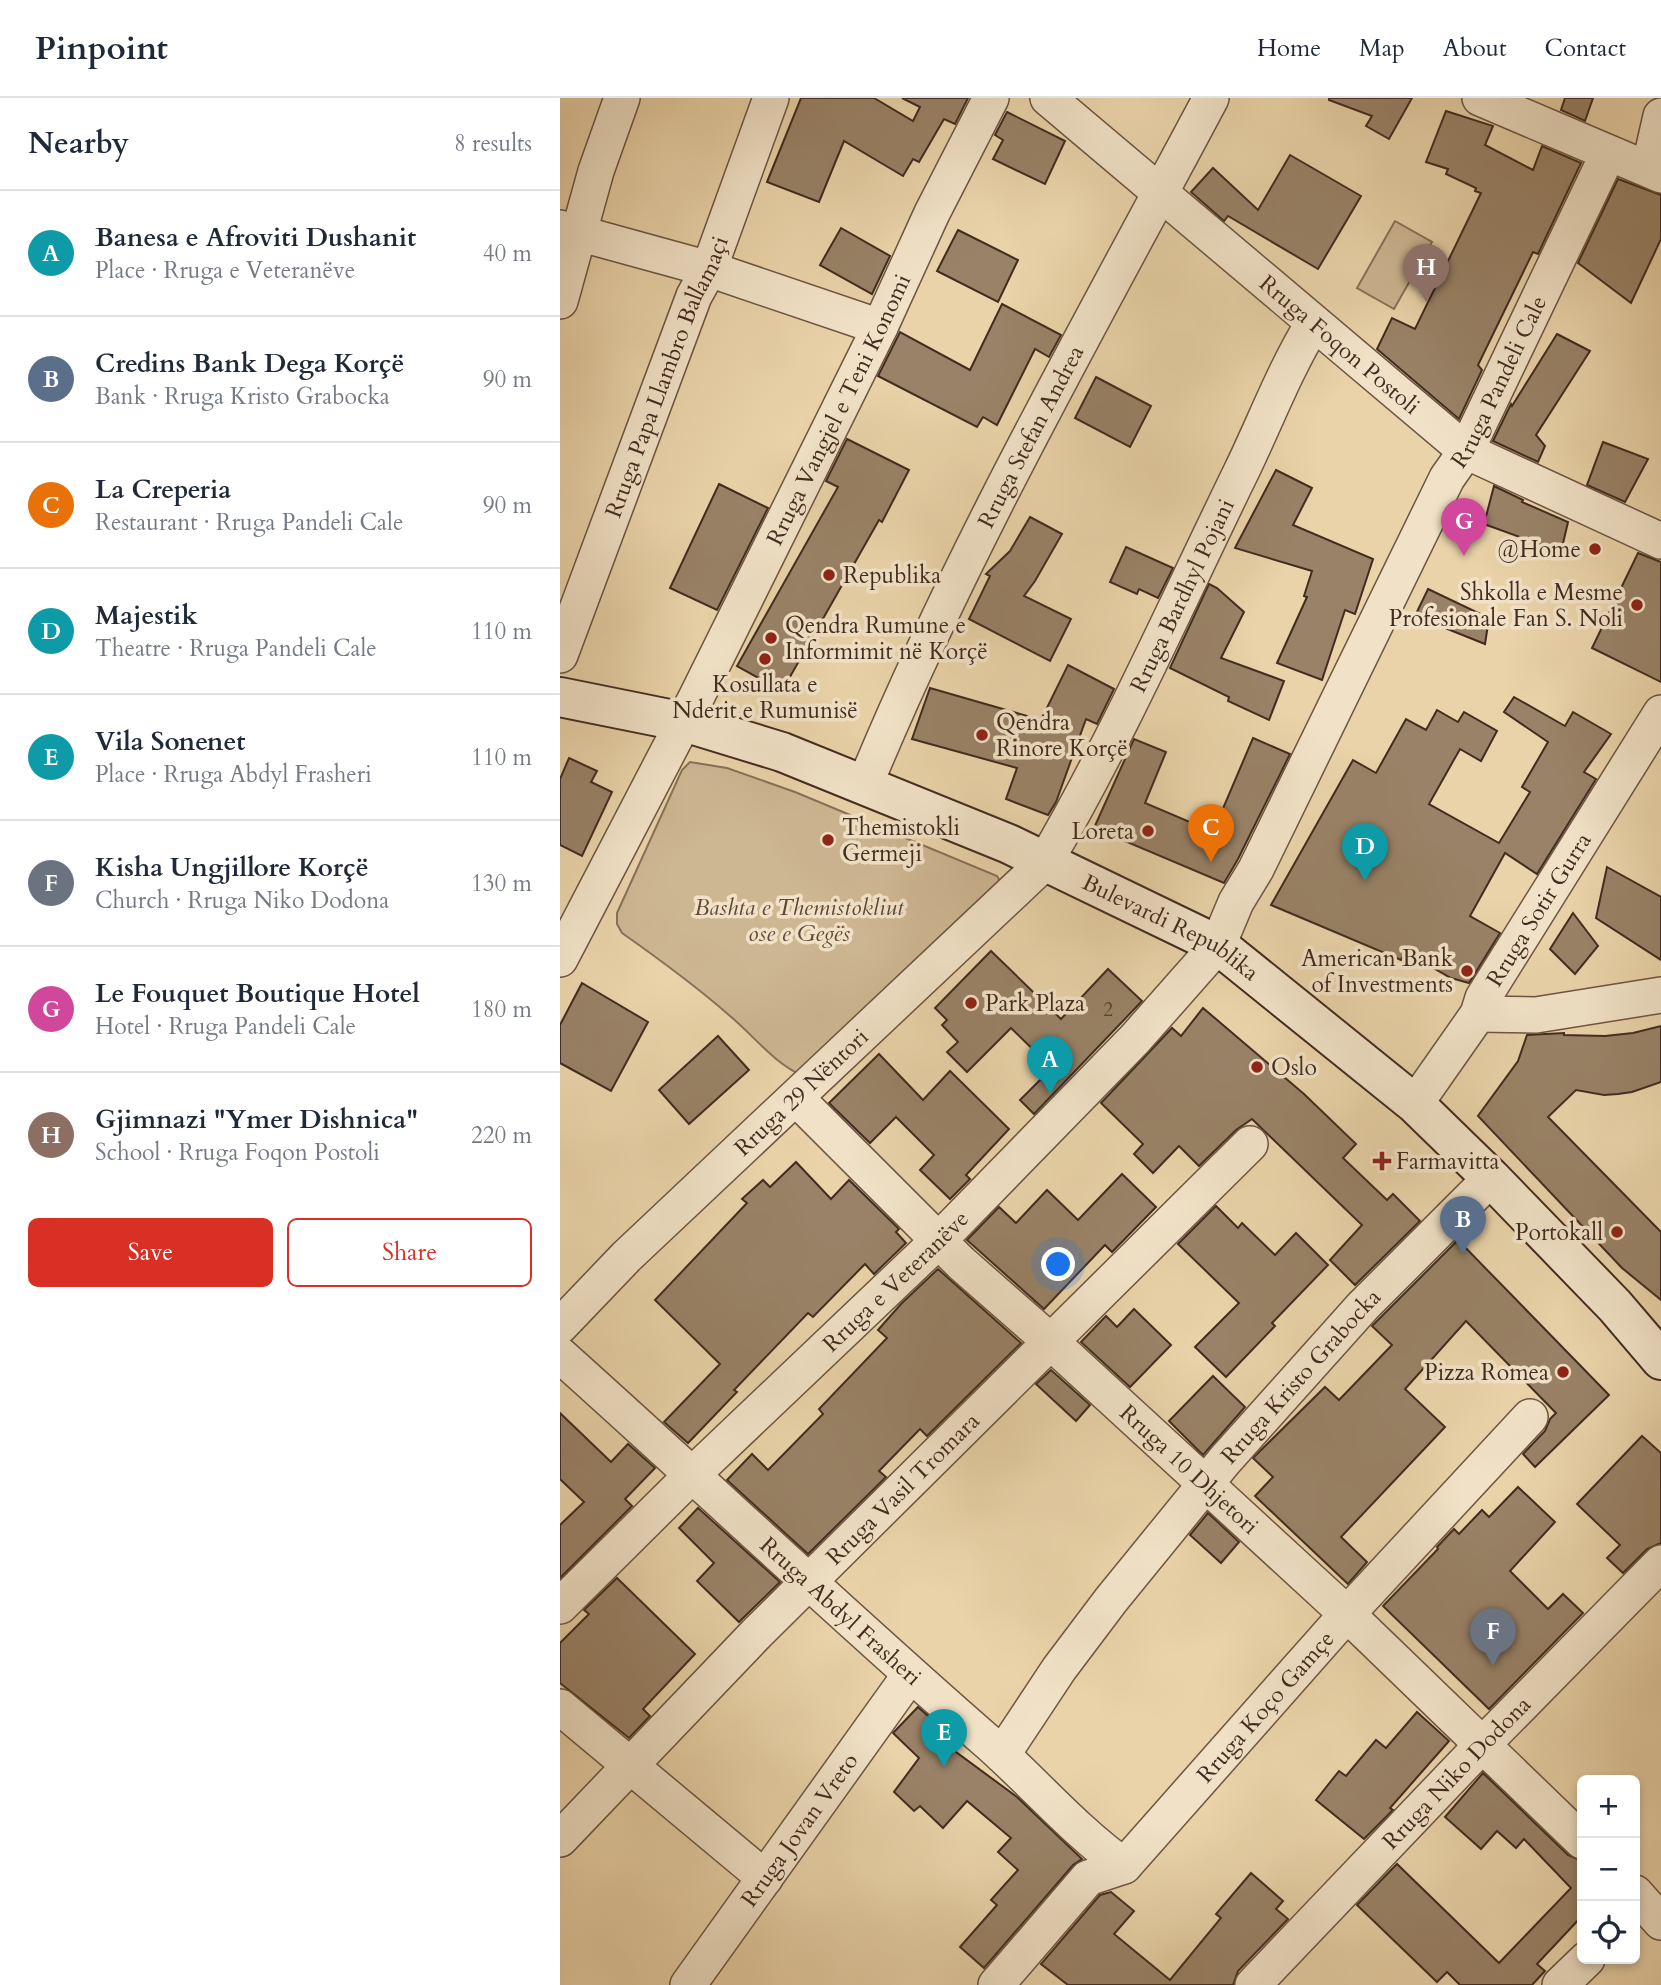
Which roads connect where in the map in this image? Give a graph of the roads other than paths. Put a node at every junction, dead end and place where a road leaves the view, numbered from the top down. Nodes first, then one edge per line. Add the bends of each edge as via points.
1 (622, 98) edge
2 (771, 98) edge
3 (991, 98) edge
4 (1048, 98) edge
5 (1211, 98) edge
6 (1480, 98) edge
7 (1661, 116) edge
8 (1608, 154) junction
9 (1655, 172) edge
10 (1161, 192) junction
11 (570, 230) edge
12 (709, 269) junction
13 (560, 301) edge
14 (1313, 324) junction
15 (880, 327) junction
16 (1466, 451) junction
17 (1661, 541) edge
18 (560, 655) edge
19 (560, 697) edge
20 (1661, 713) edge
21 (684, 722) junction
22 (865, 784) junction
23 (1045, 862) junction
24 (1218, 945) junction
25 (561, 956) edge
26 (1661, 995) edge
27 (1485, 999) junction
28 (796, 1098) junction
29 (1415, 1104) junction
30 (1250, 1144) dead end
31 (1491, 1178) junction
32 (938, 1241) junction
33 (560, 1326) edge
34 (1051, 1342) junction
35 (560, 1354) edge
36 (1661, 1360) edge
37 (1530, 1417) dead end
38 (693, 1474) junction
39 (1206, 1485) junction
40 (1661, 1563) edge
41 (808, 1583) junction
42 (560, 1606) edge
43 (1347, 1614) junction
44 (909, 1675) junction
45 (560, 1707) edge
46 (1483, 1744) junction
47 (1002, 1755) junction
48 (629, 1766) junction
49 (1579, 1838) edge
50 (560, 1839) edge
51 (1124, 1866) junction
52 (765, 1878) junction
53 (1582, 1964) edge
54 (688, 1985) edge
55 (996, 1985) edge
56 (1253, 1985) edge
57 (1560, 1985) edge

1 - 11 street
2 - 12 street, Rruga Papa Llambro Ballamaçi
3 - 15 street, Rruga Vangjel e Teni Konomi
4 - 10 street, Rruga Foqon Postoli
5 - 10 street, Rruga Stefan Andrea
6 - 8 street
7 - 9 street
8 - 9 street
8 - 16 street, Rruga Pandeli Cale
10 - 14 street, Rruga Foqon Postoli
10 - 22 street, Rruga Stefan Andrea via 961,571
11 - 12 street
11 - 13 street
12 - 15 street
12 - 18 street, Rruga Papa Llambro Ballamaçi via 694,296
14 - 16 street, Rruga Foqon Postoli
14 - 23 street, Rruga Bardhyl Pojani via 1082,799
15 - 21 street, Rruga Vangjel e Teni Konomi
16 - 17 street, Rruga Foqon Postoli
16 - 24 street, Rruga Pandeli Cale via 1447,478
19 - 21 street, Bulevardi Republika
20 - 27 street, Rruga Sotir Gurra
21 - 22 street, Bulevardi Republika
21 - 25 street, Rruga Vangjel e Teni Konomi
22 - 23 street, Bulevardi Republika
23 - 24 street, Bulevardi Republika
23 - 28 street, Rruga 29 Nëntori
24 - 29 street, Bulevardi Republika
24 - 32 street, Rruga e Veteranëve via 1135,1039
26 - 27 street via 1536,1015
27 - 29 street, Rruga Sotir Gurra
28 - 32 street, Rruga 10 Dhjetori
28 - 33 street, Rruga 29 Nëntori via 626,1257
29 - 31 street, Bulevardi Republika
30 - 34 street, Rruga Vasil Tromara
31 - 36 street, Bulevardi Republika
31 - 39 street, Rruga Kristo Grabocka via 1363,1306
32 - 34 street, Rruga 10 Dhjetori
32 - 38 street, Rruga e Veteranëve
34 - 39 street, Rruga 10 Dhjetori
34 - 41 street, Rruga Vasil Tromara
35 - 38 street, Rruga Abdyl Frasheri
37 - 43 street, Rruga Koço Gamçe
38 - 41 street, Rruga Abdyl Frasheri
38 - 42 street, Rruga e Veteranëve
39 - 43 street, Rruga 10 Dhjetori
39 - 47 street, Rruga Kristo Grabocka via 1111,1600
40 - 46 street, Rruga Niko Dodona
41 - 44 street, Rruga Abdyl Frasheri
41 - 48 street, Rruga Vasil Tromara
43 - 46 street, Rruga 10 Dhjetori
43 - 51 street, Rruga Koço Gamçe
44 - 47 street, Rruga Abdyl Frasheri
44 - 52 street, Rruga Jovan Vreto
45 - 48 street
46 - 49 street, Rruga 10 Dhjetori
46 - 56 street, Rruga Niko Dodona
47 - 51 street, Rruga Abdyl Frasheri
48 - 50 street, Rruga Vasil Tromara
48 - 52 street
51 - 55 street via 1087,1878
52 - 54 street, Rruga Jovan Vreto
53 - 57 street

